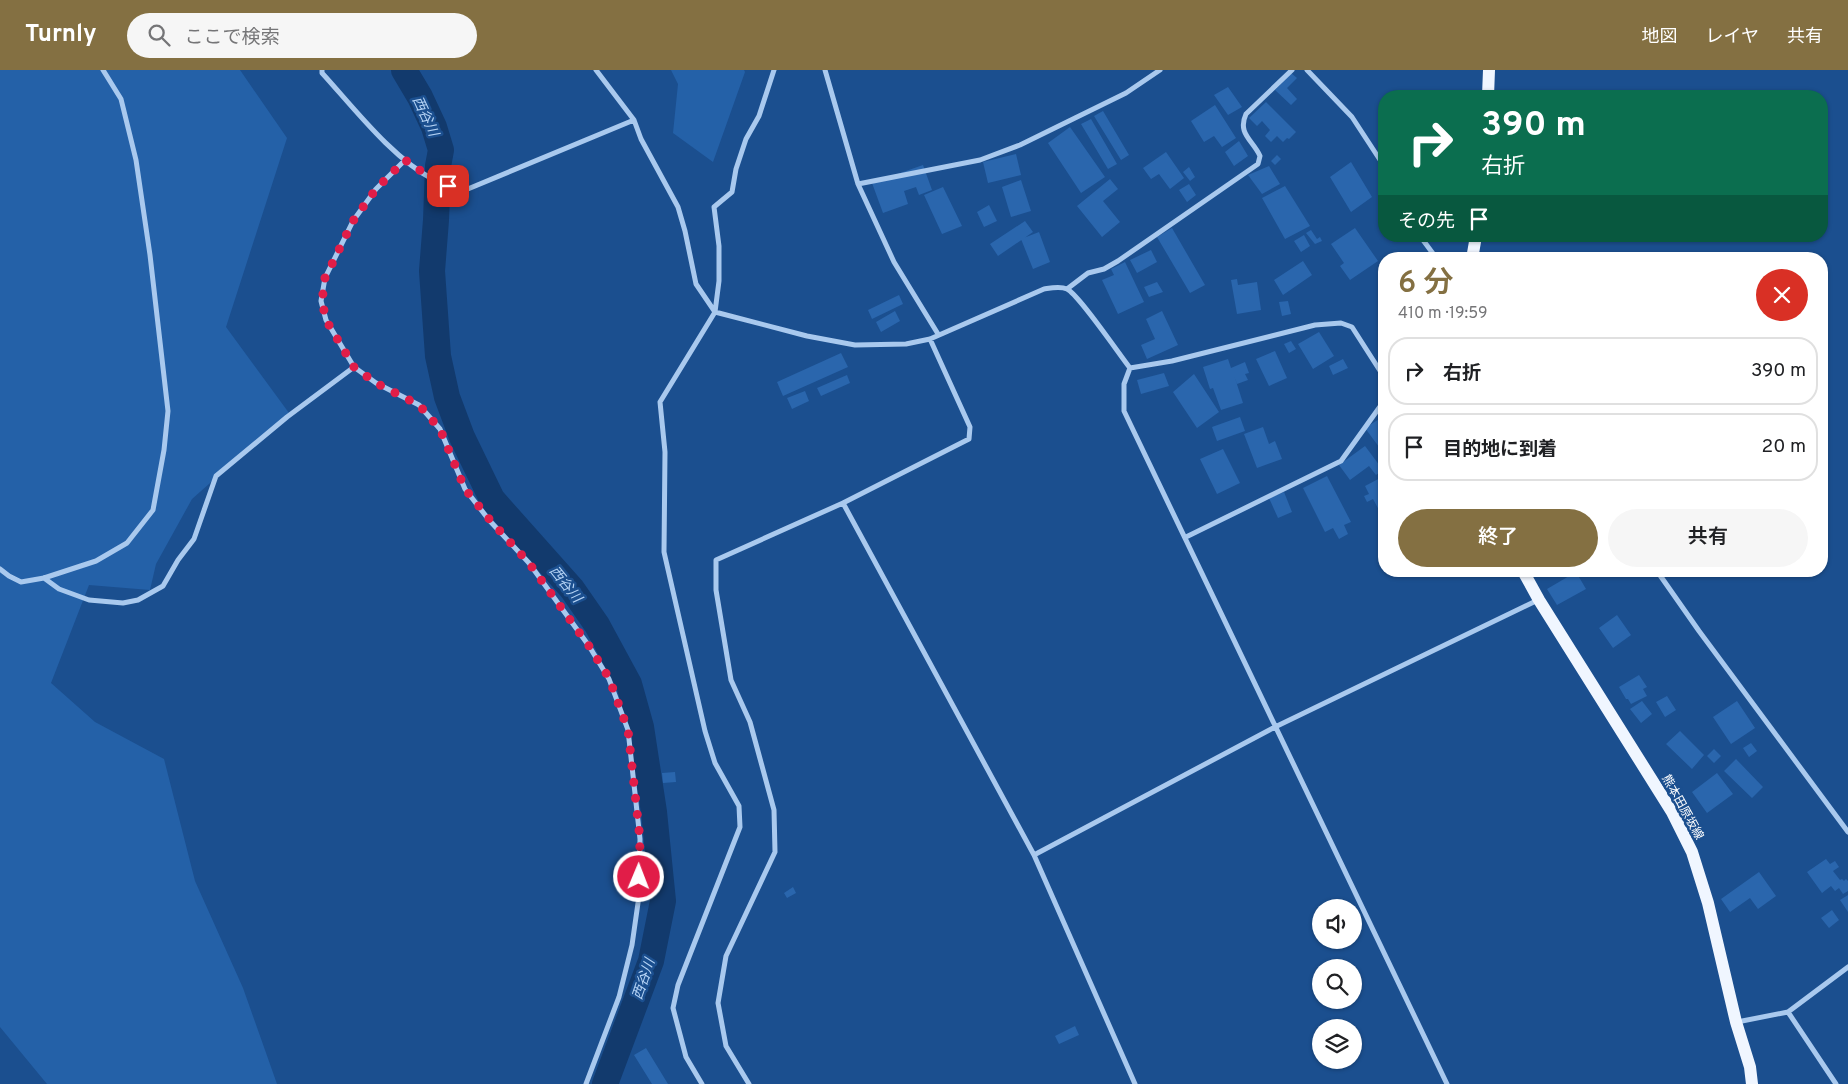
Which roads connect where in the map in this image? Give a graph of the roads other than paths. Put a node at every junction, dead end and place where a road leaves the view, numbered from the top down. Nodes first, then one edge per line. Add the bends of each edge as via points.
1 (103, 70) edge
2 (322, 70) edge
3 (596, 70) edge
4 (774, 70) edge
5 (825, 70) edge
6 (1160, 70) edge
7 (1292, 70) edge
8 (1307, 70) edge
9 (1489, 70) edge
10 (1488, 90) edge
11 (634, 120) junction
12 (1378, 157) edge
13 (405, 160) junction
14 (858, 184) junction
15 (1067, 289) junction
16 (715, 312) junction
17 (938, 334) junction
18 (930, 339) junction
19 (354, 367) junction
20 (1378, 367) edge
21 (1130, 368) junction
22 (1378, 409) edge
23 (843, 503) junction
24 (1186, 538) junction
25 (0, 569) edge
26 (1526, 577) edge
27 (1661, 577) edge
28 (44, 578) junction
29 (1539, 600) junction
30 (1276, 727) junction
31 (1848, 832) edge
32 (1034, 855) junction
33 (1848, 967) edge
34 (1788, 1012) junction
35 (1736, 1022) junction
36 (586, 1084) edge
37 (702, 1084) edge
38 (749, 1084) edge
39 (1135, 1084) edge
40 (1447, 1084) edge
41 (1752, 1084) edge
42 (1836, 1084) edge

1 - 28 street via 121,99 136,160 168,411 164,450 153,510 127,543 96,561
2 - 13 street via 374,132
3 - 11 street
4 - 16 street via 759,116 746,139 732,192 714,207 719,246
5 - 14 street
6 - 14 street via 1126,92 1020,145 980,160
7 - 15 street via 1246,114 1243,121 1245,133 1260,156 1258,164 1118,261 1088,273
8 - 12 street via 1352,117
9 - 10 main road
11 - 13 street via 463,191 434,180
11 - 16 street via 678,207 696,284
13 - 19 street via 376,189 353,221 325,278 322,301 326,320
14 - 17 street via 894,262
15 - 17 street via 1044,289
15 - 21 street
16 - 18 street via 807,336 855,344 906,344
16 - 37 street via 660,402 665,452 664,552 705,731 715,763 739,806 740,827 678,985 673,1008 686,1057
17 - 18 street
18 - 23 street via 970,427 969,439
19 - 28 street via 216,476 194,539 163,586 138,600 123,603 88,600
19 - 36 street via 376,383 419,405 440,429 465,489 529,563 609,678 628,730 640,839 639,896 632,945 619,997
20 - 21 street via 1352,328 1341,323 1315,325 1172,362
21 - 24 street via 1124,384 1124,411
22 - 24 street via 1341,461
23 - 32 street
23 - 38 street via 716,560 716,590 731,680 750,722 774,810 775,852 726,956 718,1003 726,1046
24 - 30 street
25 - 28 street via 21,582
26 - 29 main road, 熊本田原坂線
27 - 31 street
29 - 30 street
29 - 35 main road, 熊本田原坂線 via 1672,812 1692,852 1708,903
30 - 32 street
30 - 40 street
32 - 39 street
33 - 34 street
34 - 35 street
34 - 42 street
35 - 41 main road, 熊本田原坂線

